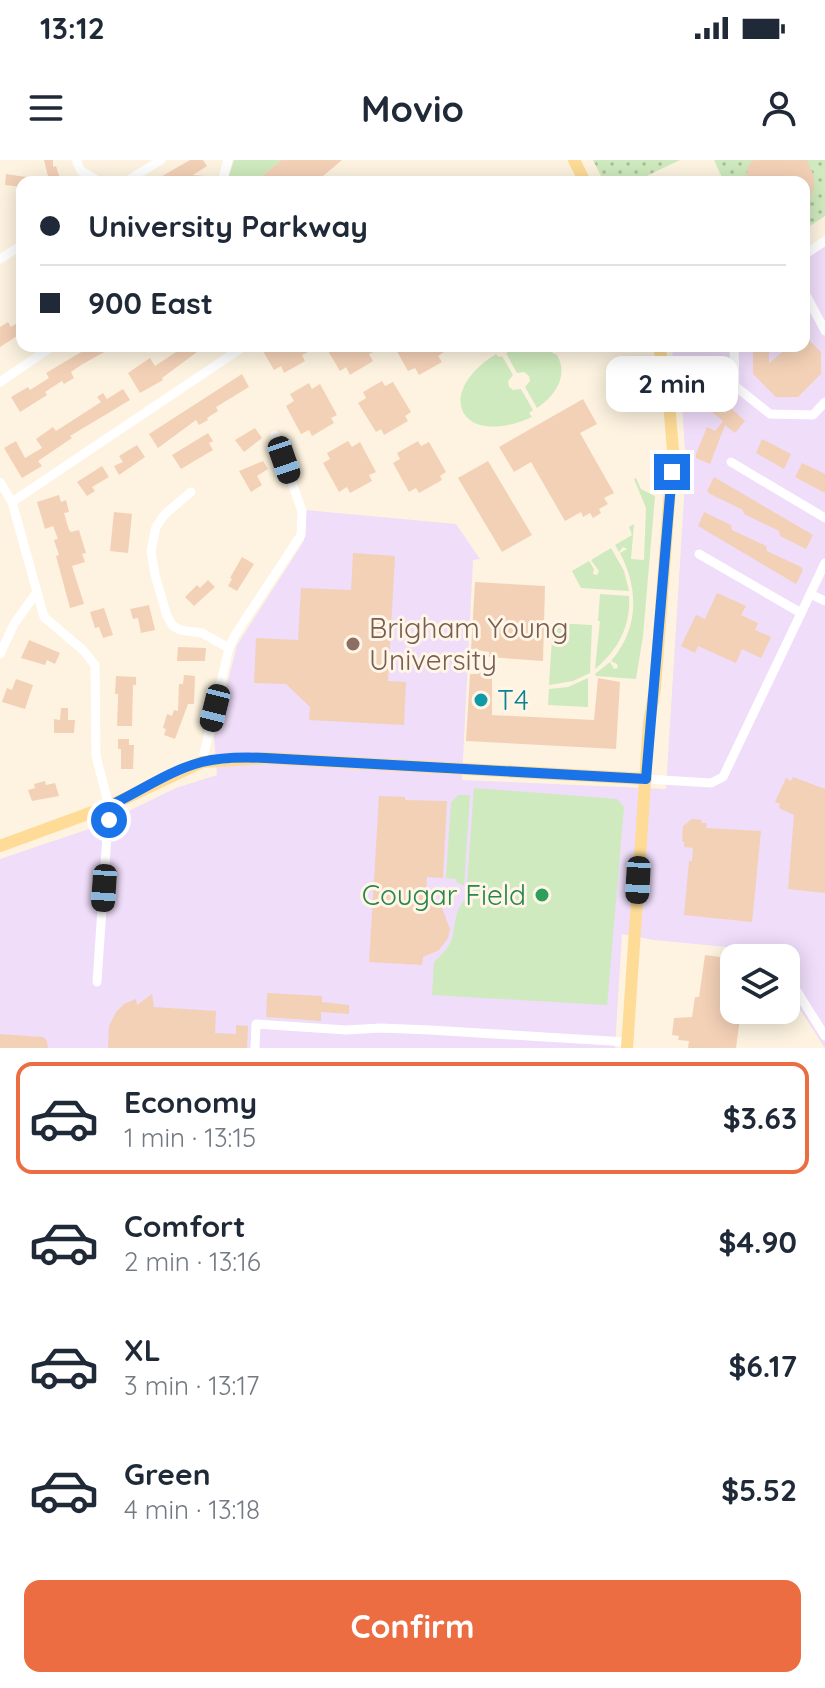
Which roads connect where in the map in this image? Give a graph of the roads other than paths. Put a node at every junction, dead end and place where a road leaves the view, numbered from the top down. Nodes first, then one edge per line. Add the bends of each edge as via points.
1 (76, 160) edge
2 (161, 160) edge
3 (90, 176) edge
4 (135, 176) edge
5 (810, 302) edge
6 (825, 331) edge
7 (44, 352) edge
8 (236, 352) edge
9 (660, 352) edge
10 (734, 352) edge
11 (0, 382) edge
12 (825, 402) edge
13 (275, 435) dead end
14 (731, 462) dead end
15 (0, 482) edge
16 (191, 492) dead end
17 (12, 502) junction
18 (825, 518) edge
19 (699, 554) dead end
20 (825, 563) edge
21 (37, 592) junction
22 (810, 594) junction
23 (825, 601) edge
24 (801, 613) junction
25 (229, 648) junction
26 (0, 654) edge
27 (202, 762) junction
28 (646, 779) junction
29 (109, 806) junction
30 (0, 846) edge
31 (97, 982) dead end
32 (800, 998) edge
33 (825, 1036) edge
34 (627, 1045) edge
35 (255, 1048) edge

1 - 3 street
2 - 4 street
5 - 6 street
7 - 11 street
8 - 17 street
9 - 28 main road via 673,450
10 - 12 street via 735,386 770,414 813,415
13 - 25 street via 302,511 301,535
14 - 18 street
15 - 17 street
16 - 25 street via 156,527 151,551 155,575 173,626 202,633
17 - 21 street
19 - 24 street
20 - 22 street
21 - 26 street
21 - 29 street via 44,617 95,665 96,756
22 - 23 street
22 - 24 street
24 - 28 street via 719,781
25 - 27 street
27 - 28 main road via 266,758
27 - 29 main road
28 - 34 main road
29 - 30 main road
29 - 31 street
32 - 33 street
34 - 35 street via 256,1024

